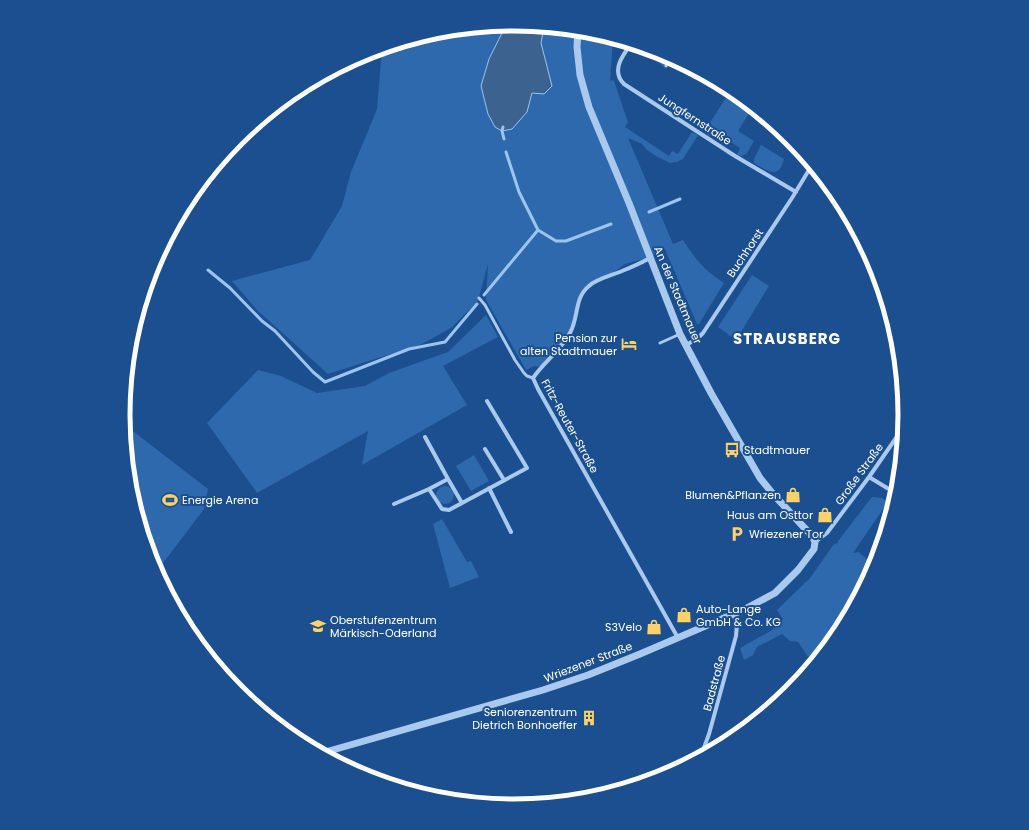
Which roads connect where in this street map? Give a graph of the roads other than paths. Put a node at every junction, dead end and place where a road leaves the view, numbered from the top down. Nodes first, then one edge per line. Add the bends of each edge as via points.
1 (578, 36) edge
2 (629, 48) edge
3 (668, 63) edge
4 (666, 66) dead end
5 (810, 170) edge
6 (796, 192) junction
7 (650, 258) junction
8 (480, 298) dead end
9 (680, 334) junction
10 (660, 343) dead end
11 (686, 344) junction
12 (533, 378) junction
13 (487, 401) dead end
14 (898, 434) edge
15 (425, 437) dead end
16 (486, 449) dead end
17 (869, 477) junction
18 (448, 479) junction
19 (504, 480) junction
20 (489, 488) junction
21 (429, 489) junction
22 (891, 490) edge
23 (462, 502) junction
24 (394, 504) dead end
25 (511, 532) dead end
26 (827, 533) joint
27 (815, 542) junction
28 (734, 613) junction
29 (678, 638) junction
30 (703, 749) edge
31 (329, 751) edge

1 - 7 street, An der Stadtmauer via 580,75 585,96
2 - 6 street, Jungfernstraße via 618,67 618,76 624,84
3 - 4 lane
5 - 6 street, Buchhorst
6 - 11 street, Buchhorst via 703,333
7 - 9 street, An der Stadtmauer
7 - 12 street, Fritz-Reuter-Straße via 590,284 578,300 576,317 570,333
8 - 12 lane via 515,360 524,373
9 - 10 lane
9 - 11 street, An der Stadtmauer
11 - 27 street, An der Stadtmauer via 760,478
12 - 29 street, Fritz-Reuter-Straße
13 - 19 street via 527,468
14 - 17 street, Große Straße
15 - 18 street
16 - 19 street
17 - 22 street
17 - 26 street, Große Straße
18 - 21 street
18 - 23 street
19 - 20 street
20 - 23 street
20 - 25 street
21 - 23 street via 442,509 449,510
21 - 24 street
26 - 27 street, Wriezener Straße
27 - 28 street, Wriezener Straße via 810,555 775,593
28 - 29 street, Wriezener Straße
28 - 30 street, Badstraße via 737,624 736,636
29 - 31 street, Wriezener Straße via 536,693

